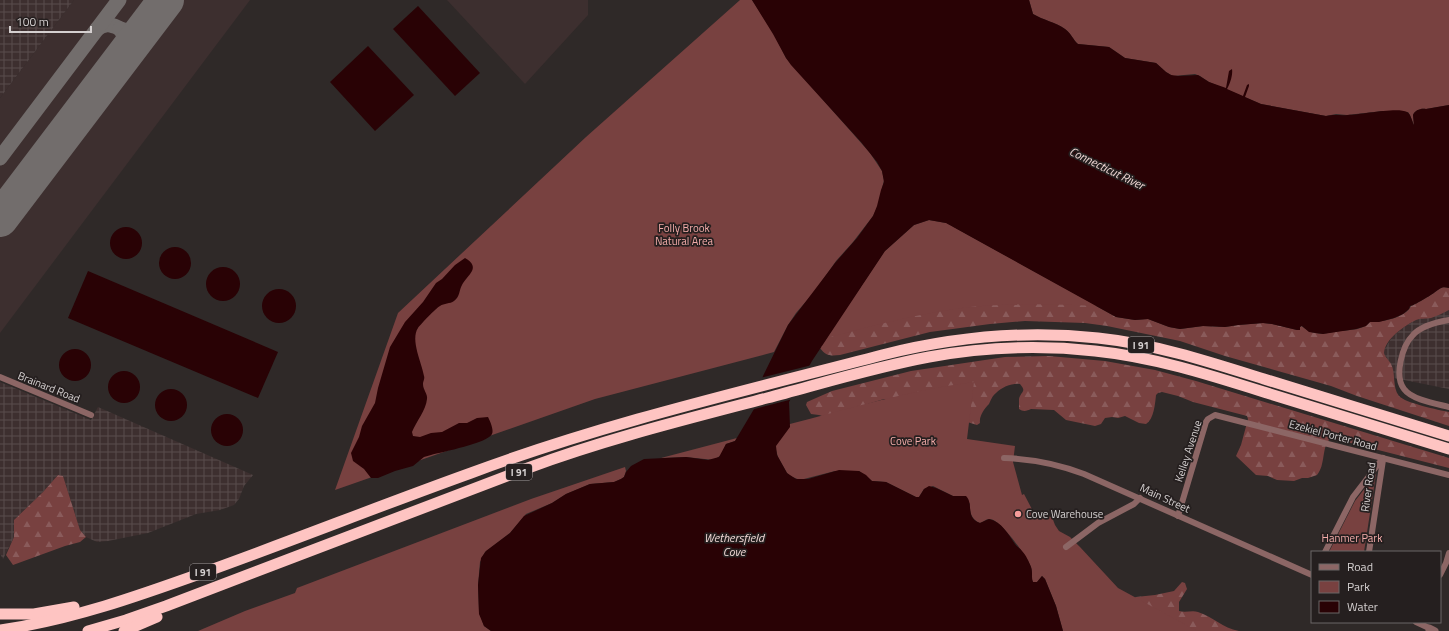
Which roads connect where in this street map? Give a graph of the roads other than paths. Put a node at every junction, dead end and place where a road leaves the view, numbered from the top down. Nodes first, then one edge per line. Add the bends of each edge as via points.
1 (1449, 320) edge
2 (0, 377) edge
3 (1449, 407) edge
4 (91, 415) dead end
5 (1211, 416) joint
6 (1449, 436) edge
7 (1449, 449) edge
8 (1004, 458) dead end
9 (1383, 458) junction
10 (1449, 475) edge
11 (1140, 498) junction
12 (1178, 516) junction
13 (1066, 547) dead end
14 (1326, 551) edge
15 (1369, 551) edge
16 (1449, 553) edge
17 (1441, 573) edge
18 (1311, 575) edge
19 (208, 590) junction
20 (147, 592) junction
21 (0, 614) edge
22 (1418, 623) edge
23 (0, 630) edge
24 (1431, 630) edge
25 (88, 631) edge
26 (124, 631) edge

1 - 3 street via 1424,327 1413,335 1400,359 1399,376 1404,389 1413,396
2 - 4 street, Brainard Road
5 - 9 street, Ezekiel Porter Road
5 - 12 street, Kelley Avenue via 1206,422
6 - 20 highway, I 91 via 1186,355 1147,346 1098,338 1039,335 974,338 911,348 616,425 472,472
7 - 19 highway, I 91 via 1183,367 1141,357 1095,350 1034,347 965,352 910,361 625,436 556,458
8 - 11 street, Main Street via 1065,467
9 - 10 street, Ezekiel Porter Road
9 - 14 street, River Road via 1353,497
9 - 15 street, River Road
11 - 12 street, Main Street
11 - 13 street via 1134,504 1098,523
12 - 18 street, Main Street
16 - 17 street
19 - 25 highway, I 91
19 - 26 highway via 180,607
20 - 21 highway via 43,613
20 - 23 highway, I 91 via 75,615
22 - 24 street

